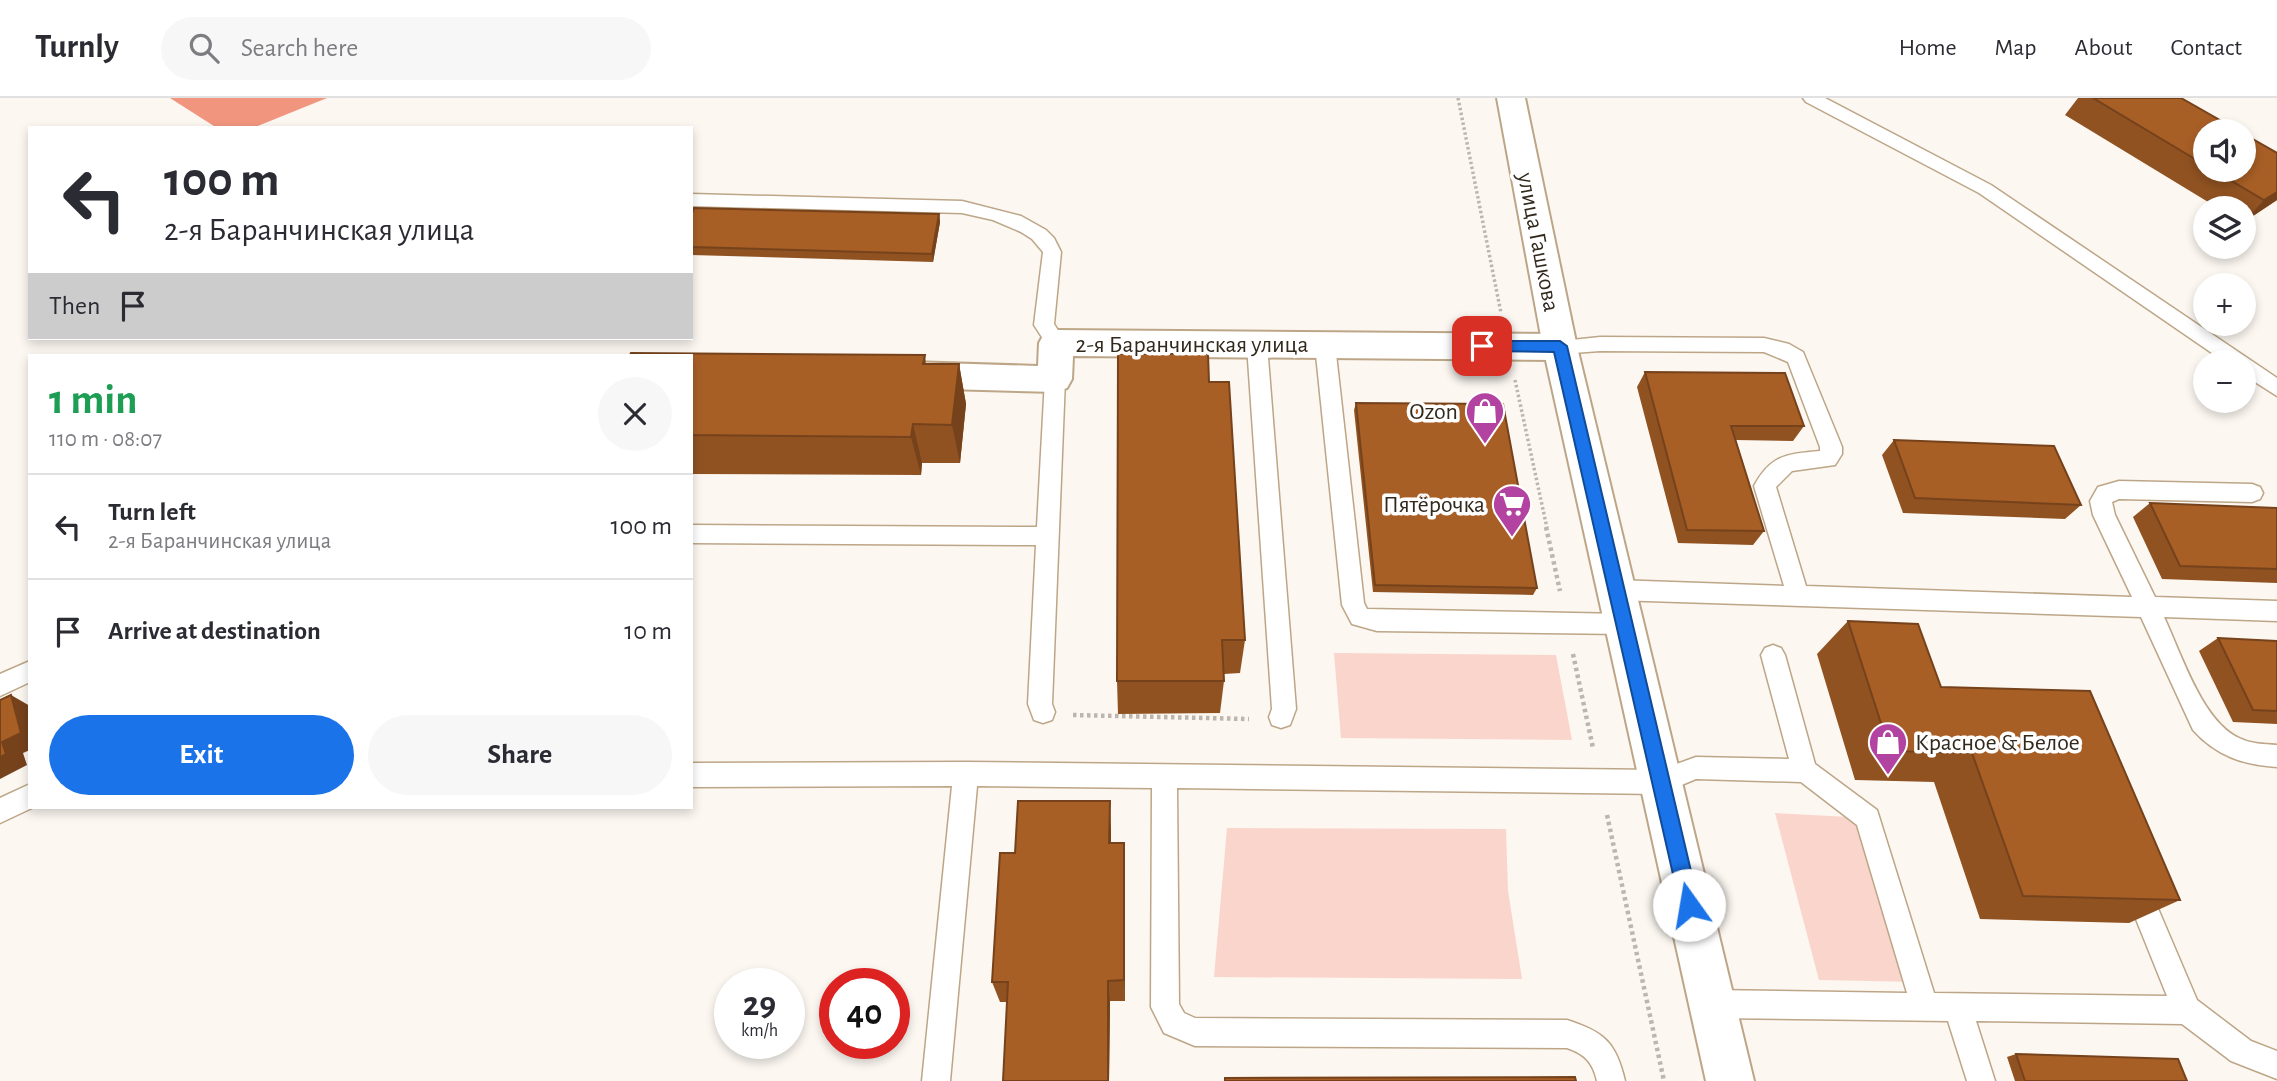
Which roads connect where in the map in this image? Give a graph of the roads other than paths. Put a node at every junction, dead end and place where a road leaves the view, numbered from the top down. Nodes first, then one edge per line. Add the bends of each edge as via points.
1 (1511, 98) edge
2 (1812, 98) edge
3 (693, 200) edge
4 (1056, 344) junction
5 (1257, 345) junction
6 (1325, 345) junction
7 (1560, 346) junction
8 (2221, 350) edge
9 (873, 373) edge
10 (2256, 373) edge
11 (1055, 379) junction
12 (2277, 387) edge
13 (2252, 493) dead end
14 (693, 534) edge
15 (1047, 536) junction
16 (1798, 596) junction
17 (1619, 607) junction
18 (2148, 607) junction
19 (2277, 611) edge
20 (1773, 655) dead end
21 (28, 672) edge
22 (0, 685) edge
23 (1043, 712) road end
24 (1281, 717) road end
25 (2277, 756) edge
26 (1805, 771) junction
27 (966, 774) junction
28 (693, 775) edge
29 (1164, 777) junction
30 (1660, 782) junction
31 (28, 797) edge
32 (0, 811) edge
33 (2125, 860) edge
34 (1712, 1004) junction
35 (1925, 1007) junction
36 (1958, 1007) junction
37 (2187, 1010) junction
38 (2277, 1065) edge
39 (936, 1081) edge
40 (1611, 1081) edge
41 (1730, 1081) edge
42 (1981, 1081) edge

1 - 7 street, улица Гашкова
2 - 8 lane via 1984,189
3 - 4 lane via 962,207 995,214 1050,242 1044,325
4 - 5 street, 2-я Баранчинская улица
4 - 11 street, 2-я Баранчинская улица
5 - 6 street, 2-я Баранчинская улица
5 - 24 lane via 1284,709
6 - 7 street, 2-я Баранчинская улица
6 - 17 lane via 1353,606 1360,617 1377,621
7 - 16 lane via 1765,345 1796,357 1831,454 1826,459 1787,462 1765,486
7 - 17 street, улица Гашкова
9 - 11 street, 2-я Баранчинская улица
10 - 12 lane
11 - 15 lane
13 - 18 lane via 2106,493 2101,501 2104,515
14 - 15 lane
15 - 23 lane
16 - 17 lane
16 - 18 lane
17 - 30 street, улица Гашкова
18 - 19 lane
18 - 25 lane via 2202,722 2213,736 2232,749
20 - 26 lane
21 - 22 lane
26 - 30 lane via 1696,768
26 - 35 lane via 1868,818
27 - 28 lane
27 - 29 lane
27 - 39 lane
29 - 30 lane
29 - 40 lane via 1165,1007 1174,1023 1195,1032 1567,1034 1593,1042 1608,1063
30 - 34 street, улица Гашкова
31 - 32 lane
33 - 37 lane
34 - 35 lane
34 - 41 street, улица Гашкова
35 - 36 lane
36 - 37 lane
36 - 42 lane
37 - 38 lane via 2253,1057

